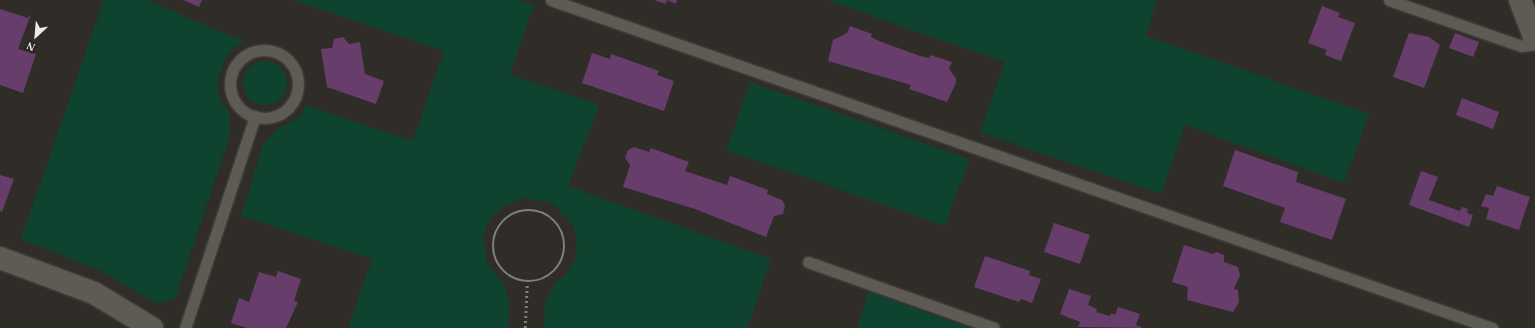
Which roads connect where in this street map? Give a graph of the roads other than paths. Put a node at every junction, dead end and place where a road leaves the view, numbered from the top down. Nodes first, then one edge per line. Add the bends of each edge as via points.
1 (551, 0) edge
2 (1389, 0) edge
3 (1520, 0) edge
4 (1535, 39) edge
5 (1535, 44) edge
6 (256, 116) junction
7 (0, 258) edge
8 (808, 262) dead end
9 (152, 328) edge
10 (185, 328) edge
11 (994, 328) edge
12 (1492, 328) edge

1 - 12 lane
2 - 5 lane via 1521,46
3 - 4 street
6 - 6 lane via 271,117 281,113 295,97 298,86 293,66 276,52 259,50 243,56 231,76 233,99 240,108
6 - 10 lane
7 - 9 street via 94,293
8 - 11 lane

